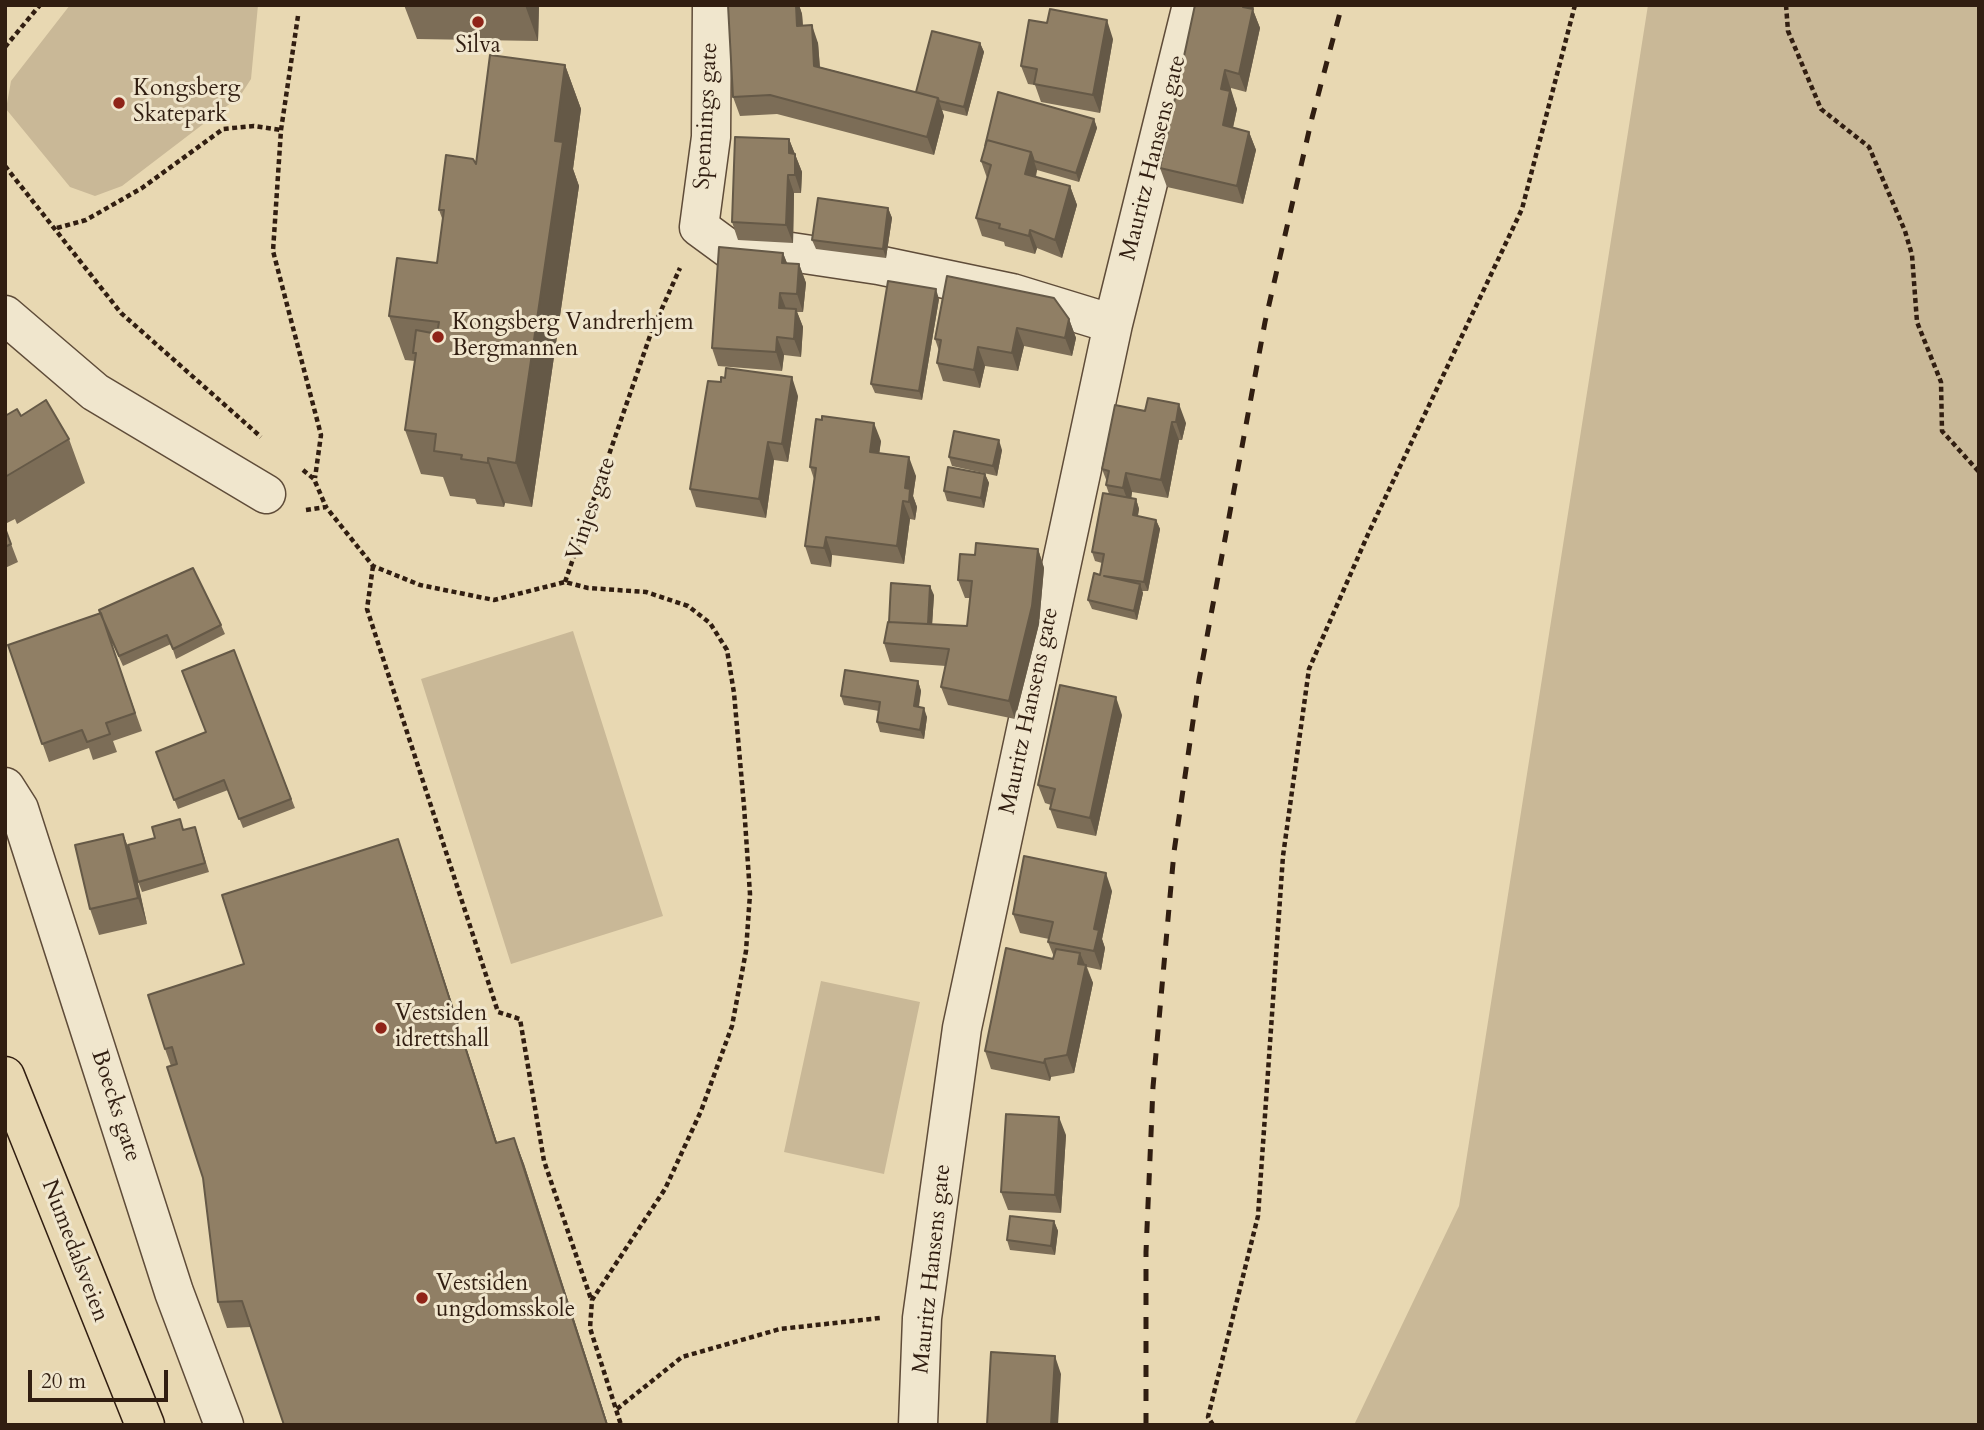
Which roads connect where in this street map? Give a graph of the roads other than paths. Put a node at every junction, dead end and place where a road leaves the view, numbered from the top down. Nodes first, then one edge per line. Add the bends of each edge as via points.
1 (712, 5) edge
2 (1192, 5) edge
3 (5, 316) edge
4 (1113, 324) junction
5 (266, 494) road end
6 (5, 788) edge
7 (5, 1076) edge
8 (145, 1425) edge
9 (224, 1425) edge
10 (918, 1425) edge

1 - 4 street, Spennings gate via 711,137 699,227 729,250 791,252 878,265 1012,293
2 - 4 street, Mauritz Hansens gate
3 - 5 street via 94,392
4 - 10 street, Mauritz Hansens gate via 962,1028 922,1318
6 - 9 street, Boecks gate via 19,809 174,1292
7 - 8 main road, Numedalsveien

